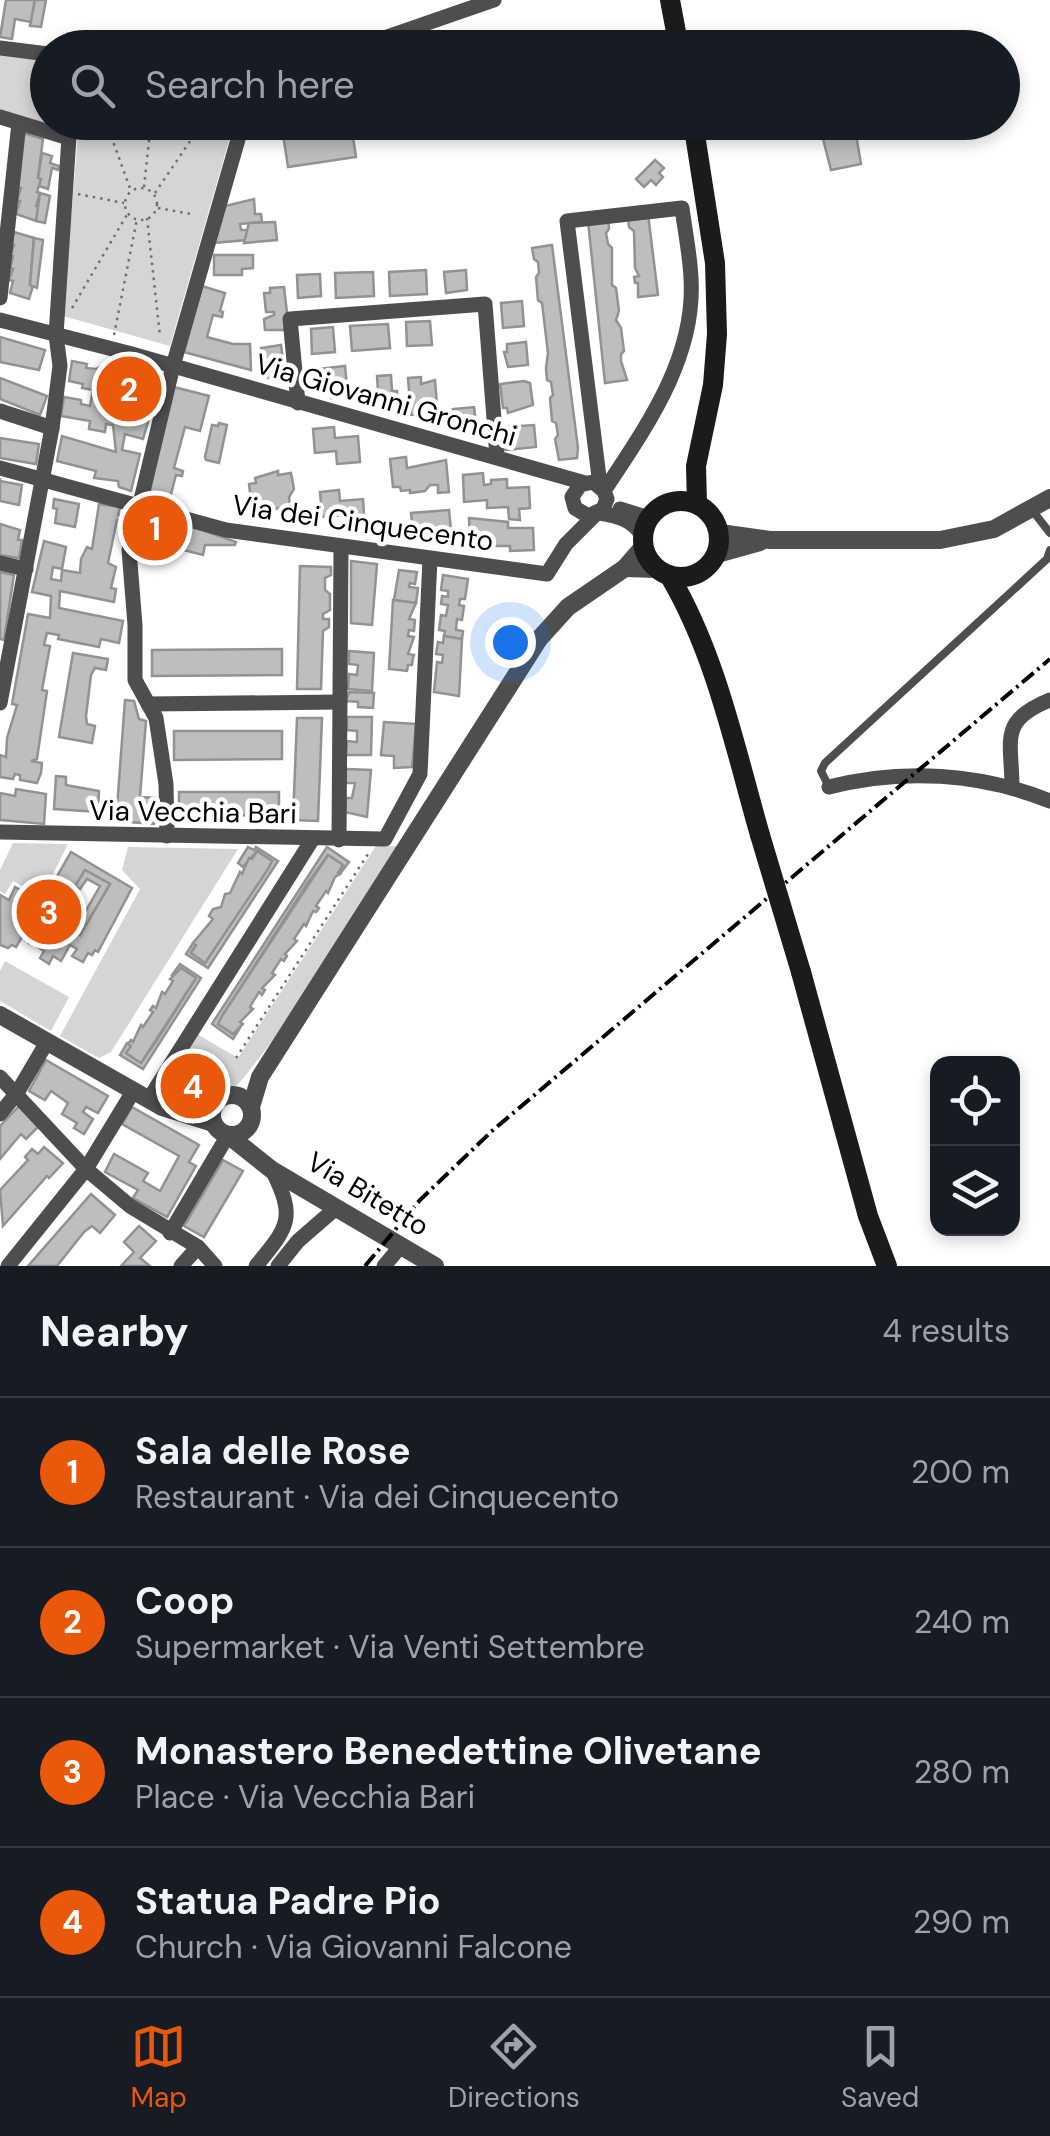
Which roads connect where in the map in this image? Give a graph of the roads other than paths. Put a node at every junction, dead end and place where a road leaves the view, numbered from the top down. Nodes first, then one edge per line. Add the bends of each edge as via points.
1 (494, 0) edge
2 (670, 0) edge
3 (407, 30) edge
4 (676, 30) edge
5 (0, 48) edge
6 (30, 52) edge
7 (0, 117) edge
8 (19, 122) junction
9 (30, 124) edge
10 (68, 140) edge
11 (238, 140) edge
12 (696, 140) edge
13 (2, 270) edge
14 (0, 298) edge
15 (0, 320) edge
16 (56, 335) junction
17 (173, 366) junction
18 (298, 403) junction
19 (0, 411) edge
20 (52, 428) junction
21 (496, 457) junction
22 (696, 466) junction
23 (0, 468) edge
24 (554, 475) junction
25 (43, 482) junction
26 (598, 498) junction
27 (1050, 498) edge
28 (573, 502) junction
29 (673, 502) junction
30 (138, 504) junction
31 (697, 504) junction
32 (1032, 510) junction
33 (1050, 533) edge
34 (645, 534) junction
35 (566, 544) junction
36 (718, 544) junction
37 (341, 548) junction
38 (1050, 550) edge
39 (430, 559) junction
40 (0, 563) edge
41 (625, 568) junction
42 (26, 569) junction
43 (663, 572) junction
44 (695, 575) junction
45 (690, 611) junction
46 (5, 651) edge
47 (1050, 700) edge
48 (0, 702) edge
49 (340, 702) junction
50 (148, 704) junction
51 (829, 787) joint
52 (1012, 788) junction
53 (1050, 800) edge
54 (0, 832) edge
55 (167, 836) junction
56 (312, 840) junction
57 (339, 840) junction
58 (0, 1014) edge
59 (47, 1042) junction
60 (0, 1077) edge
61 (260, 1077) junction
62 (16, 1093) junction
63 (236, 1095) junction
64 (148, 1099) junction
65 (0, 1114) edge
66 (250, 1116) junction
67 (218, 1122) junction
68 (86, 1169) junction
69 (272, 1170) junction
70 (336, 1208) junction
71 (170, 1233) junction
72 (401, 1246) junction
73 (198, 1247) junction
74 (7, 1262) edge
75 (181, 1266) edge
76 (214, 1266) edge
77 (256, 1266) edge
78 (278, 1266) edge
79 (384, 1266) edge
80 (435, 1266) edge
81 (888, 1266) edge

1 - 3 street
2 - 4 main road
5 - 6 street
7 - 8 street
8 - 9 street
8 - 13 street
10 - 16 street
11 - 17 street
12 - 22 main road via 715,263 717,334
13 - 14 street
15 - 16 street, Via Giovanni Gronchi
16 - 17 street, Via Giovanni Gronchi
16 - 20 street via 60,366
17 - 18 street, Via Giovanni Gronchi
17 - 30 street
18 - 21 street, Via Giovanni Gronchi
18 - 21 street via 290,319 485,304
19 - 20 street
20 - 25 street
21 - 24 street, Via Giovanni Gronchi
22 - 29 main road
22 - 31 main road
23 - 25 street, Via dei Cinquecento
24 - 26 street, Via Giovanni Gronchi
24 - 28 street
25 - 30 street, Via dei Cinquecento
25 - 42 street
26 - 26 street via 656,409 684,344 692,280 682,208 567,221
26 - 28 street via 576,488
26 - 28 street via 583,515
26 - 34 street
26 - 35 street
27 - 32 street
28 - 35 street
29 - 31 main road
29 - 34 main road via 656,510
30 - 37 street, Via dei Cinquecento via 226,530
30 - 50 street via 129,550 135,680
31 - 36 main road via 716,521
32 - 33 lane
32 - 36 street via 994,529 954,538
34 - 41 street
34 - 43 main road
35 - 39 street, Via dei Cinquecento via 547,574
36 - 44 main road
37 - 39 street, Via dei Cinquecento
37 - 49 street
38 - 51 lane via 825,763 821,776
39 - 57 street, Via Vecchia Bari via 420,774 381,839
40 - 42 street
41 - 43 street
41 - 61 street via 602,580 538,639
42 - 46 street
43 - 44 main road
43 - 45 main road
44 - 45 main road
45 - 81 main road, bridge
46 - 48 street
47 - 52 street via 1024,711 1011,727
49 - 50 street
49 - 57 street
50 - 55 street via 166,784
51 - 52 street via 914,774
52 - 53 street
54 - 55 street, Via Vecchia Bari
55 - 56 street, Via Vecchia Bari
56 - 57 street, Via Vecchia Bari
56 - 64 street
58 - 59 street
59 - 62 street
59 - 64 street
60 - 62 street
61 - 63 street
61 - 66 street
62 - 65 street
62 - 68 street
63 - 66 street via 246,1100
63 - 67 street via 219,1098
64 - 67 street
64 - 68 street
66 - 67 street via 241,1133
66 - 69 street
67 - 69 street, Via Bitetto
67 - 71 street
68 - 71 street
68 - 74 street
69 - 70 street, Via Bitetto
69 - 77 street via 287,1200 286,1222
70 - 72 street, Via Bitetto
70 - 78 street
71 - 73 street
72 - 79 street
72 - 80 street, Via Bitetto
73 - 75 street
73 - 76 street

